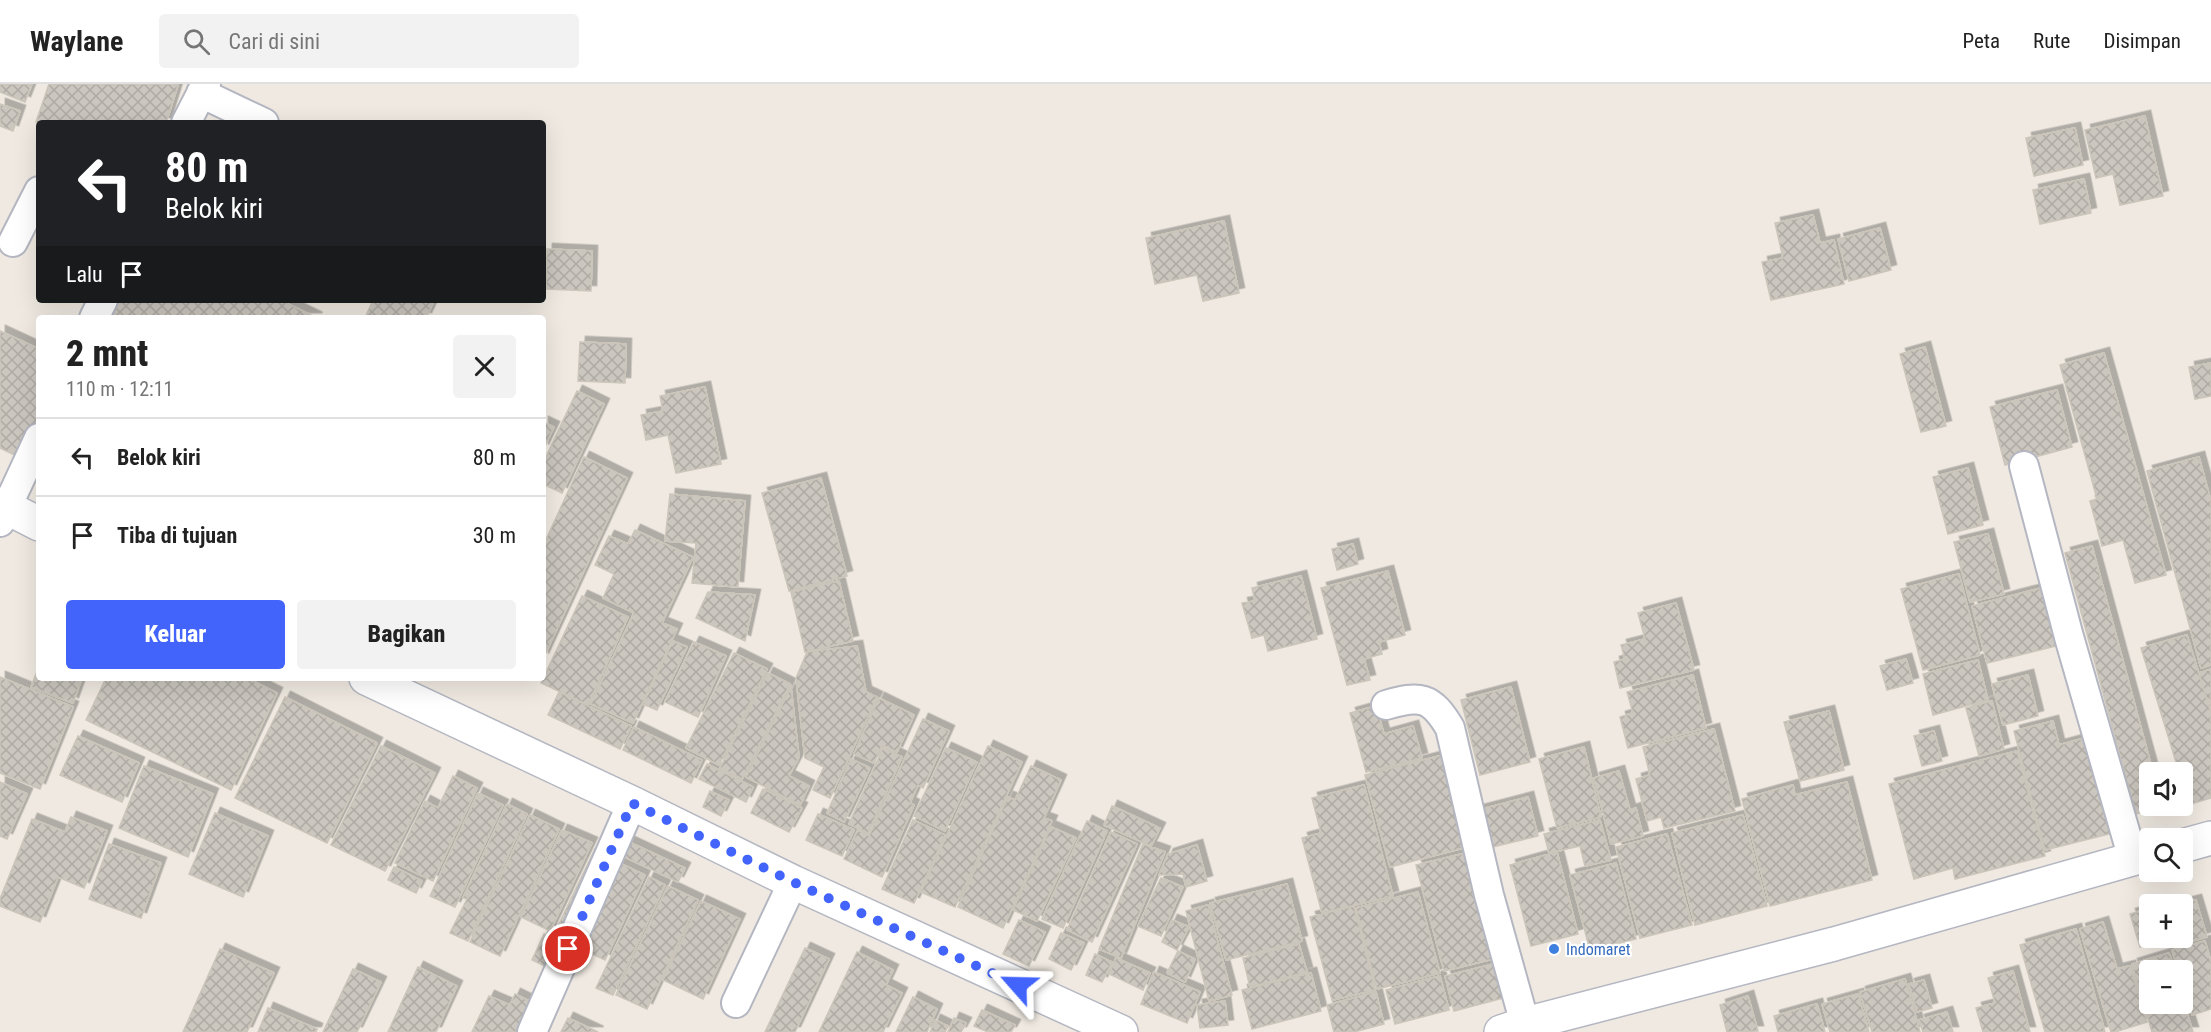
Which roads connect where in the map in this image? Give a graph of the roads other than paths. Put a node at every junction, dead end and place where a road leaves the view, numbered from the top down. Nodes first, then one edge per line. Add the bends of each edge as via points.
1 (203, 88) edge
2 (187, 120) edge
3 (259, 120) edge
4 (36, 197) edge
5 (13, 242) dead end
6 (36, 444) edge
7 (2024, 466) dead end
8 (2, 512) edge
9 (36, 523) edge
10 (372, 681) edge
11 (1386, 705) dead end
12 (632, 803) junction
13 (2211, 838) edge
14 (2193, 843) edge
15 (2139, 850) edge
16 (2139, 858) edge
17 (793, 882) junction
18 (736, 1003) dead end
19 (1513, 1028) edge
20 (532, 1032) edge
21 (1121, 1032) edge

1 - 2 street
1 - 3 street
4 - 5 street
6 - 8 street
7 - 15 street
8 - 9 street
10 - 12 street
11 - 19 street via 1410,698 1426,701 1438,709 1450,728 1489,895
12 - 17 street
12 - 20 street
13 - 14 street
16 - 19 street via 1834,945
17 - 18 street
17 - 21 street

